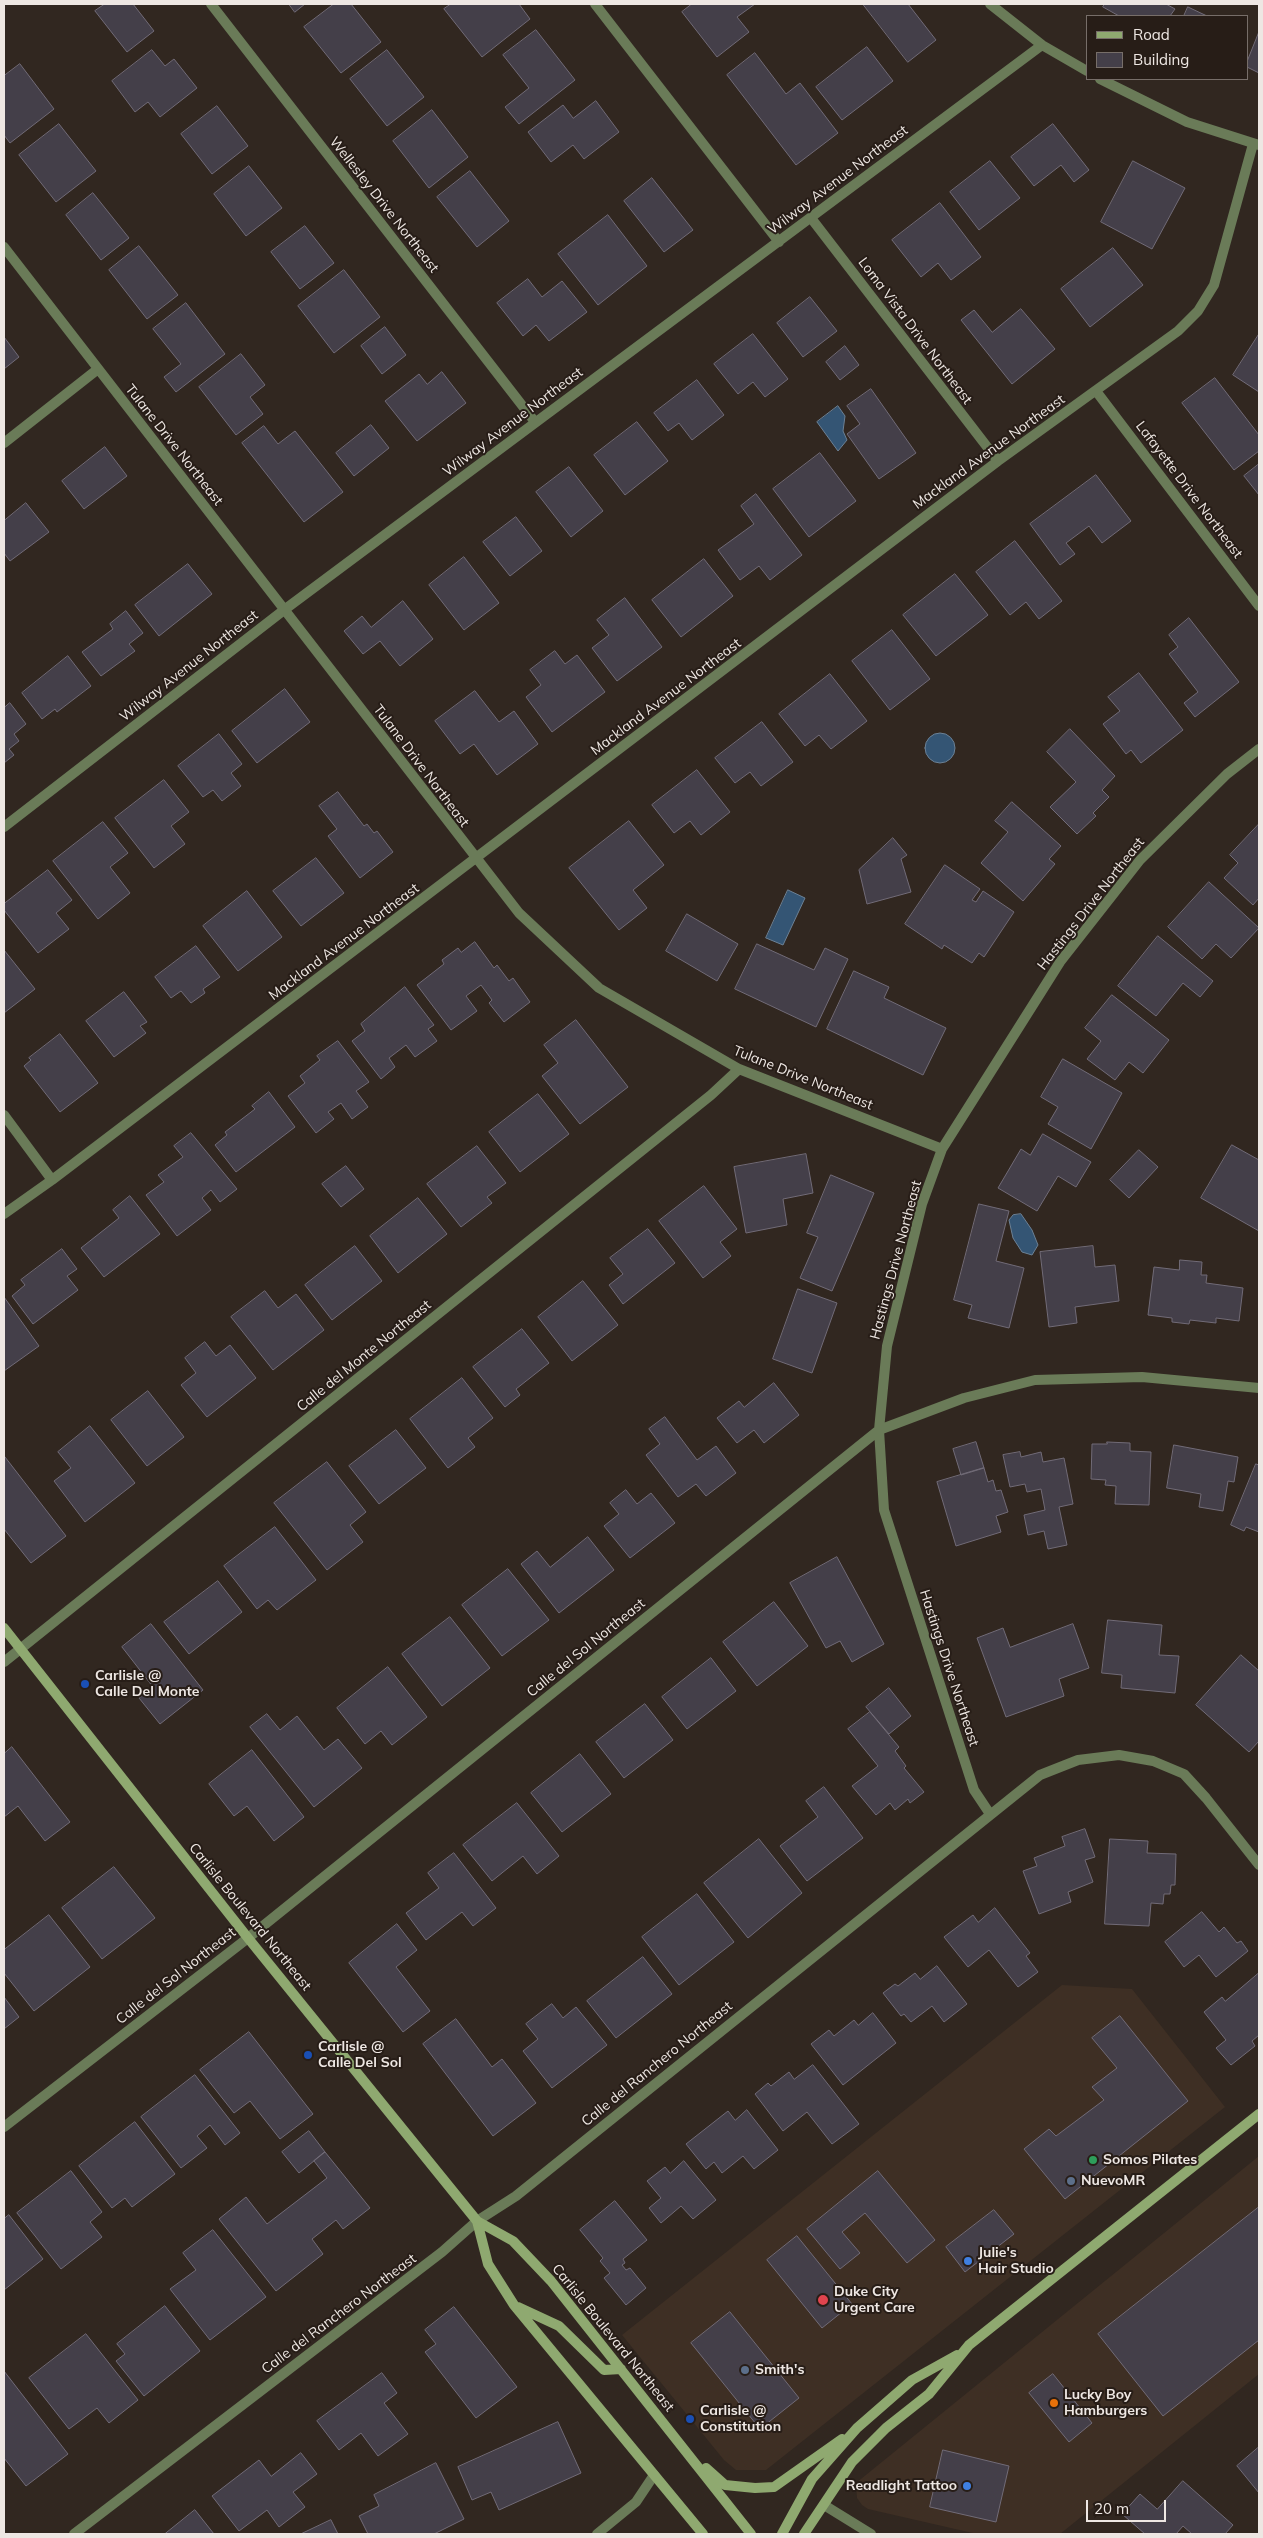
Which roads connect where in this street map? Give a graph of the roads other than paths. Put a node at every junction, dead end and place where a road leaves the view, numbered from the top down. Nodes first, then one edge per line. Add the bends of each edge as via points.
1 (211, 4) edge
2 (595, 4) edge
3 (990, 4) edge
4 (1042, 45) junction
5 (1086, 70) edge
6 (1102, 80) edge
7 (1256, 144) edge
8 (810, 218) junction
9 (779, 242) junction
10 (4, 246) edge
11 (98, 369) junction
12 (1096, 391) junction
13 (535, 422) junction
14 (4, 443) edge
15 (998, 461) junction
16 (1259, 606) edge
17 (284, 610) junction
18 (1259, 749) edge
19 (4, 827) edge
20 (475, 859) junction
21 (738, 1069) junction
22 (4, 1115) edge
23 (942, 1149) junction
24 (52, 1180) junction
25 (4, 1214) edge
26 (1259, 1388) edge
27 (879, 1430) junction
28 (4, 1628) edge
29 (21, 1649) junction
30 (4, 1662) edge
31 (990, 1814) junction
32 (1259, 1865) edge
33 (248, 1938) junction
34 (1259, 2114) edge
35 (4, 2127) edge
36 (477, 2221) junction
37 (514, 2305) junction
38 (962, 2352) junction
39 (621, 2369) junction
40 (858, 2428) junction
41 (689, 2453) junction
42 (654, 2475) junction
43 (824, 2505) junction
44 (74, 2534) edge
45 (597, 2534) edge
46 (703, 2534) edge
47 (751, 2534) edge
48 (782, 2534) edge
49 (804, 2534) edge
50 (871, 2534) edge

1 - 13 street, Wellesley Drive Northeast
2 - 9 street
3 - 4 street
4 - 5 street
4 - 8 street, Wilway Avenue Northeast
6 - 7 street via 1187,122
7 - 12 street, Mackland Avenue Northeast via 1214,285 1198,311 1178,331
8 - 9 street, Wilway Avenue Northeast
8 - 15 street, Loma Vista Drive Northeast
9 - 13 street, Wilway Avenue Northeast
10 - 11 street, Tulane Drive Northeast
11 - 14 street
11 - 17 street, Tulane Drive Northeast
12 - 15 street, Mackland Avenue Northeast
12 - 16 street, Lafayette Drive Northeast
13 - 17 street, Wilway Avenue Northeast
15 - 20 street, Mackland Avenue Northeast
17 - 19 street, Wilway Avenue Northeast
17 - 20 street, Tulane Drive Northeast
18 - 23 street, Hastings Drive Northeast via 1227,774 1140,860 1060,962
20 - 21 street, Tulane Drive Northeast via 519,913 599,988
20 - 24 street, Mackland Avenue Northeast
21 - 23 street, Tulane Drive Northeast
21 - 29 street, Calle del Monte Northeast via 711,1095
22 - 24 street
23 - 27 street, Hastings Drive Northeast via 922,1204 889,1337
24 - 25 street, Mackland Avenue Northeast
26 - 27 street, Calle del Sol Northeast via 1142,1377 1034,1380 964,1398
27 - 31 street, Hastings Drive Northeast via 884,1510 974,1790
27 - 33 street, Calle del Sol Northeast
28 - 29 main road, Carlisle Boulevard Northeast
29 - 30 street, Calle del Monte Northeast
29 - 33 main road, Carlisle Boulevard Northeast
31 - 32 street, Calle del Ranchero Northeast via 1040,1775 1078,1760 1119,1755 1153,1761 1184,1774
31 - 36 street, Calle del Ranchero Northeast via 516,2196
33 - 35 street, Calle del Sol Northeast
33 - 36 main road, Carlisle Boulevard Northeast
34 - 38 main road
36 - 37 main road, Carlisle Boulevard Northeast via 488,2264
36 - 39 main road, Carlisle Boulevard Northeast via 519,2248 551,2281
36 - 44 street, Calle del Ranchero Northeast via 442,2252
37 - 39 main road via 559,2326 604,2370
37 - 42 main road, Carlisle Boulevard Northeast
38 - 40 main road via 912,2380
38 - 43 main road via 929,2394 886,2428 852,2462
39 - 41 main road, Carlisle Boulevard Northeast
40 - 41 main road via 774,2487 725,2484
40 - 48 main road via 812,2479
41 - 47 main road, Carlisle Boulevard Northeast
42 - 45 street via 636,2502
42 - 46 main road, Carlisle Boulevard Northeast
43 - 49 main road
43 - 50 street

